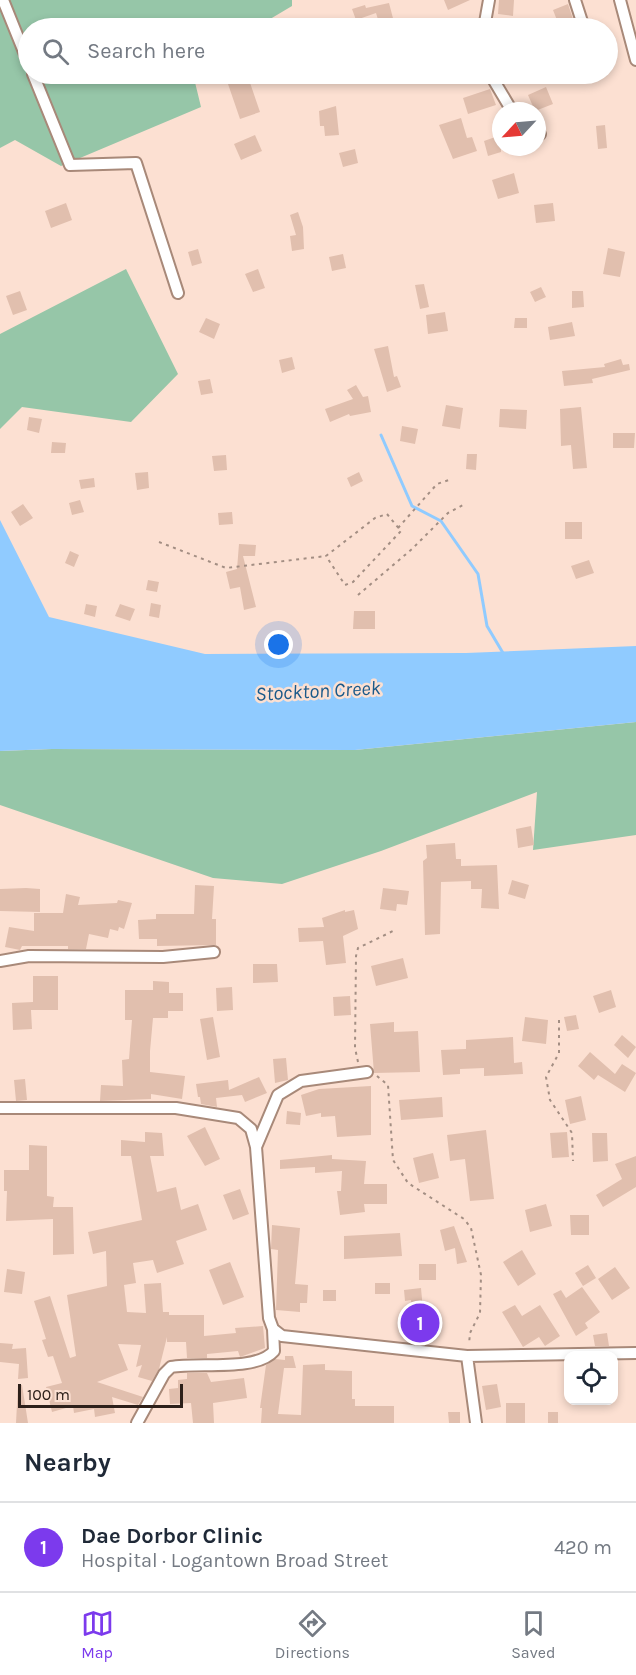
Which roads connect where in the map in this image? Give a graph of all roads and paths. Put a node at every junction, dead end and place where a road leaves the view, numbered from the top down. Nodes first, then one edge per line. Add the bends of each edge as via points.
1 (3, 0) edge
2 (489, 0) edge
3 (575, 0) edge
4 (620, 0) edge
5 (486, 18) edge
6 (581, 18) edge
7 (18, 37) edge
8 (636, 60) edge
9 (37, 84) edge
10 (496, 84) edge
11 (507, 102) edge
12 (178, 293) dead end
13 (449, 480) dead end
14 (463, 505) dead end
15 (398, 528) junction
16 (159, 542) dead end
17 (326, 556) junction
18 (358, 595) dead end
19 (393, 931) dead end
20 (214, 952) dead end
21 (0, 962) edge
22 (559, 1020) dead end
23 (367, 1072) junction
24 (0, 1108) edge
25 (256, 1147) junction
26 (573, 1161) dead end
27 (273, 1329) junction
28 (636, 1353) edge
29 (467, 1356) junction
30 (137, 1423) edge
31 (476, 1423) edge

1 - 7 street
2 - 5 street
3 - 6 street
4 - 8 street
9 - 12 street via 70,165 136,163
10 - 11 street
13 - 15 path via 437,484
14 - 18 path via 448,513
15 - 17 path via 387,514 375,518
15 - 17 path via 401,531 353,582 345,585
16 - 17 path via 226,568
19 - 23 path via 358,948 356,956 355,1048 358,1063
20 - 21 street via 164,957 29,956
22 - 26 path via 559,1053 546,1077 550,1100 572,1133
23 - 25 street via 301,1081 278,1095
23 - 29 path via 388,1085 393,1160 408,1184 464,1219 471,1228 481,1275 481,1301
24 - 25 street via 176,1108 238,1118 251,1129
25 - 27 street
27 - 29 street via 289,1338
27 - 30 street via 274,1351 268,1358 254,1363 171,1367
28 - 29 street
29 - 31 street

